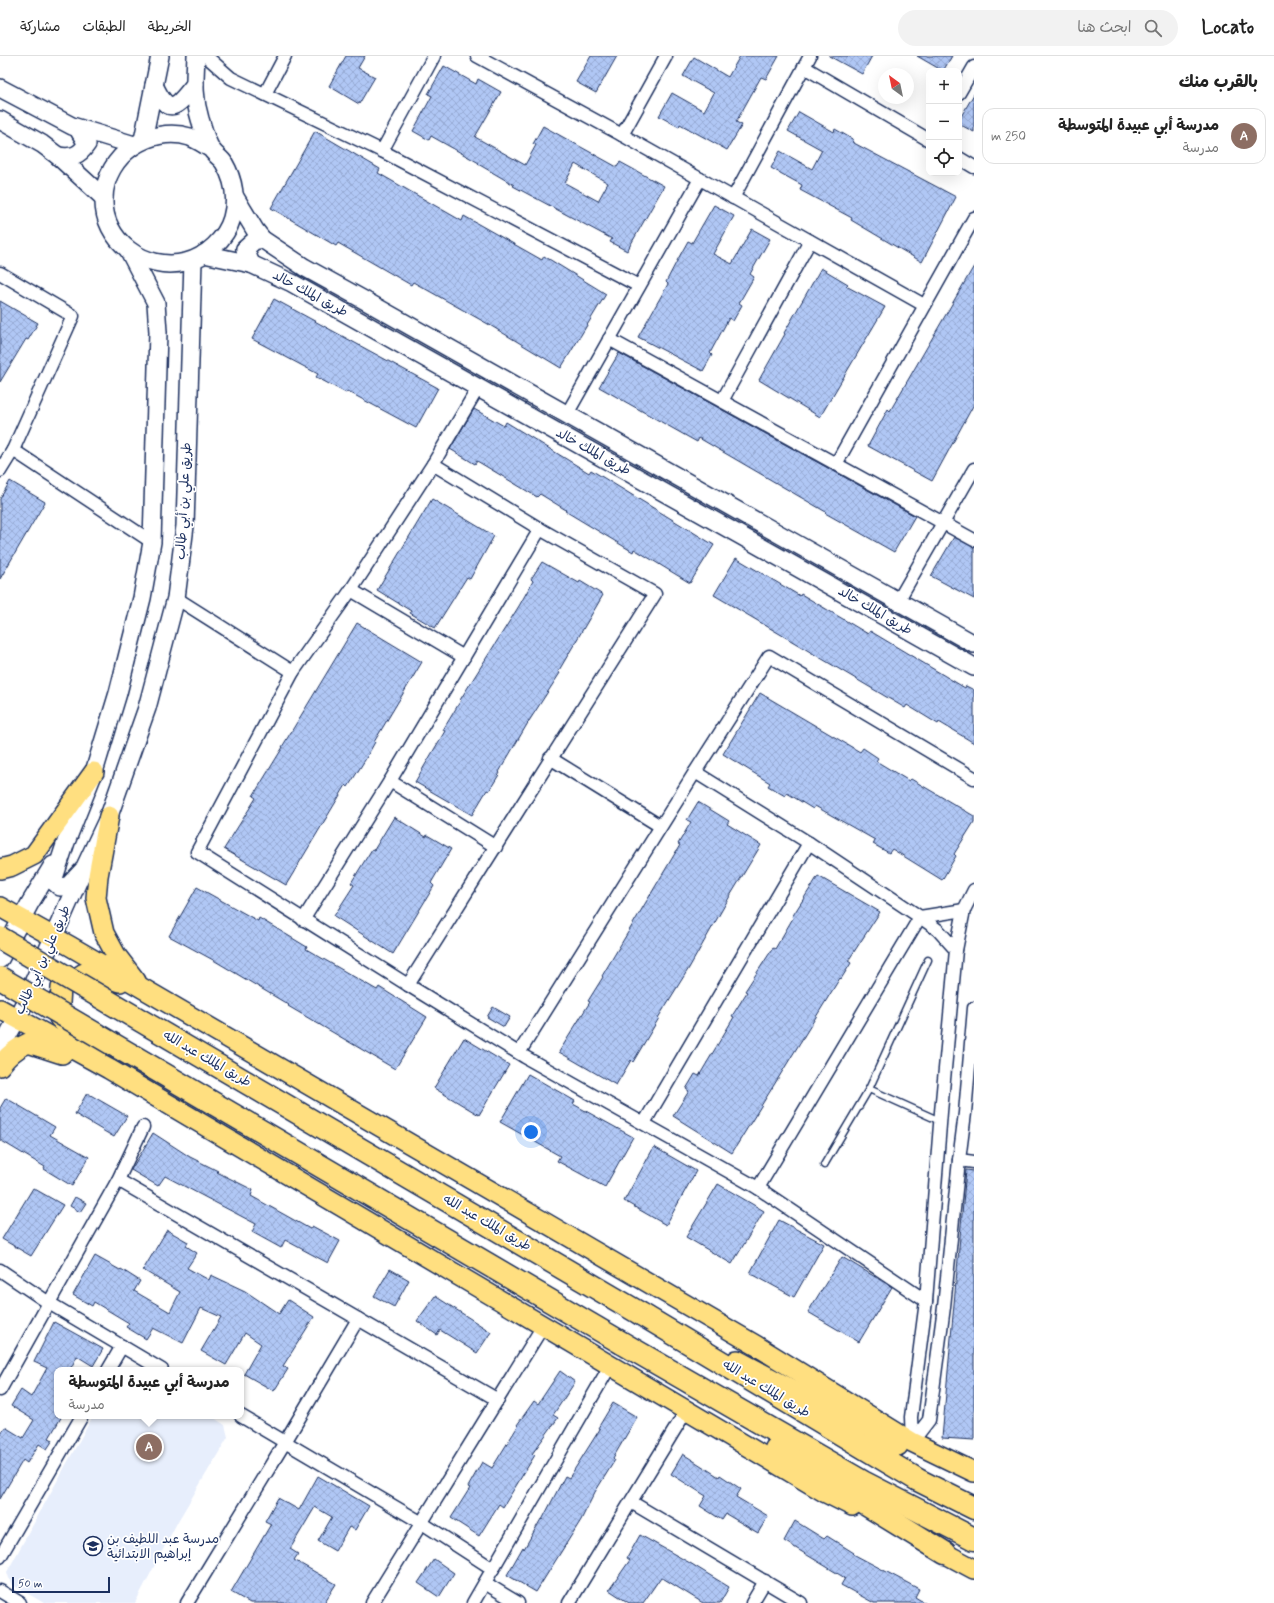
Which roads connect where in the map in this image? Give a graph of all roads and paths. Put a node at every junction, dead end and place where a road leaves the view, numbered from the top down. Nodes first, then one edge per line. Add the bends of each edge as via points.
1 (160, 56) edge
2 (196, 56) edge
3 (206, 56) edge
4 (285, 56) edge
5 (434, 56) edge
6 (477, 56) edge
7 (666, 56) edge
8 (807, 61) edge
9 (974, 67) edge
10 (195, 84) junction
11 (154, 85) junction
12 (0, 88) edge
13 (962, 88) edge
14 (265, 94) junction
15 (0, 120) edge
16 (78, 129) junction
17 (622, 135) junction
18 (926, 138) edge
19 (138, 142) junction
20 (211, 149) junction
21 (382, 151) junction
22 (58, 156) junction
23 (962, 160) edge
24 (974, 167) edge
25 (700, 179) junction
26 (235, 197) junction
27 (104, 198) junction
28 (732, 198) junction
29 (974, 218) edge
30 (262, 239) junction
31 (810, 241) junction
32 (129, 251) junction
33 (199, 257) junction
34 (251, 264) junction
35 (0, 273) edge
36 (639, 286) junction
37 (924, 305) junction
38 (609, 339) junction
39 (478, 388) junction
40 (722, 401) junction
41 (567, 414) junction
42 (13, 450) junction
43 (432, 464) junction
44 (836, 464) junction
45 (974, 469) edge
46 (0, 471) edge
47 (943, 522) junction
48 (540, 529) junction
49 (974, 540) edge
50 (152, 542) junction
51 (351, 590) junction
52 (176, 598) junction
53 (898, 601) junction
54 (974, 644) edge
55 (464, 657) junction
56 (974, 667) edge
57 (293, 672) junction
58 (550, 758) junction
59 (94, 772) junction
60 (695, 772) junction
61 (974, 778) edge
62 (390, 781) junction
63 (108, 816) junction
64 (660, 826) junction
65 (66, 842) junction
66 (809, 843) junction
67 (496, 847) junction
68 (0, 869) edge
69 (84, 869) junction
70 (974, 890) edge
71 (0, 907) edge
72 (964, 910) junction
73 (920, 917) junction
74 (21, 919) junction
75 (303, 920) junction
76 (53, 936) junction
77 (0, 938) edge
78 (956, 950) junction
79 (0, 959) edge
80 (928, 960) dead end
81 (0, 978) edge
82 (408, 985) junction
83 (142, 988) junction
84 (974, 1008) edge
85 (0, 1010) edge
86 (17, 1019) junction
87 (973, 1030) edge
88 (0, 1049) edge
89 (519, 1053) junction
90 (972, 1061) edge
91 (0, 1066) edge
92 (109, 1069) junction
93 (869, 1088) junction
94 (940, 1122) junction
95 (644, 1123) junction
96 (143, 1127) dead end
97 (959, 1160) junction
98 (974, 1162) edge
99 (824, 1165) dead end
100 (118, 1180) junction
101 (758, 1188) junction
102 (0, 1270) edge
103 (926, 1301) junction
104 (49, 1303) junction
105 (641, 1314) junction
106 (358, 1319) junction
107 (543, 1326) junction
108 (622, 1343) junction
109 (122, 1346) junction
110 (610, 1366) junction
111 (110, 1367) edge
112 (157, 1367) edge
113 (0, 1390) edge
114 (498, 1400) junction
115 (686, 1411) junction
116 (244, 1418) edge
117 (80, 1419) edge
118 (285, 1442) junction
119 (912, 1442) junction
120 (974, 1473) edge
121 (631, 1502) junction
122 (974, 1508) edge
123 (422, 1523) junction
124 (974, 1539) edge
125 (945, 1553) junction
126 (0, 1557) edge
127 (493, 1569) junction
128 (974, 1569) edge
129 (764, 1581) junction
130 (485, 1583) junction
131 (0, 1591) edge
132 (20, 1603) edge
133 (187, 1603) edge
134 (372, 1603) edge
135 (473, 1603) edge
136 (518, 1603) edge
137 (569, 1603) edge
138 (752, 1603) edge
139 (801, 1603) edge

1 - 11 main road
2 - 10 main road
3 - 14 street via 231,78
4 - 14 street
5 - 21 street
6 - 17 street
7 - 17 street
8 - 18 street
8 - 28 street
9 - 13 street
10 - 11 main road via 182,102 175,106 164,103
10 - 20 main road via 194,93 200,118
11 - 19 main road
12 - 16 main road
14 - 21 street
15 - 22 main road
16 - 19 main road
16 - 22 main road via 87,144 82,151 74,157
17 - 25 street
19 - 20 main road via 167,134 190,137
19 - 27 main road via 118,159 108,177
20 - 26 main road via 224,162 232,179
21 - 36 street
22 - 27 main road
23 - 24 street
25 - 28 street
25 - 36 street
26 - 30 main road, طريق الملك خالد
26 - 33 main road via 232,219 225,233
27 - 32 main road via 106,218 115,236
28 - 31 street
29 - 37 street
30 - 34 main road via 254,241 245,249
30 - 41 main road, طريق الملك خالد via 304,267
31 - 37 street
31 - 40 street
32 - 33 main road via 143,260 160,264 176,264
32 - 50 main road, طريق علي بن أبي طالب via 156,304 158,332
33 - 34 main road, طريق الملك خالد
33 - 52 main road, طريق علي بن أبي طالب via 185,526
34 - 39 main road, طريق الملك خالد via 292,283
35 - 42 street via 73,316
36 - 38 street
37 - 44 street
38 - 40 street
38 - 41 street
39 - 43 street
39 - 56 main road, طريق الملك خالد
40 - 44 street
41 - 53 main road, طريق الملك خالد
42 - 46 street
42 - 50 street
43 - 48 street
43 - 51 street
44 - 47 street
45 - 47 street
47 - 49 street
47 - 53 street
48 - 55 street
48 - 58 street via 655,594
50 - 59 main road, طريق علي بن أبي طالب via 140,605 118,693
51 - 55 street
51 - 57 street
52 - 57 street
52 - 63 main road, طريق علي بن أبي طالب via 147,708
53 - 54 main road, طريق الملك خالد
55 - 62 street
57 - 75 street via 197,852
58 - 64 street
58 - 67 street
59 - 65 main road, طريق علي بن أبي طالب
59 - 68 main road via 34,855
60 - 61 street via 769,656
60 - 64 street
60 - 66 street
62 - 67 street
62 - 75 street
63 - 69 main road, طريق علي بن أبي طالب
63 - 83 main road via 96,898 104,933 116,955
64 - 89 street
65 - 69 main road, طريق علي بن أبي طالب via 53,881 60,887 68,886
65 - 74 main road, طريق علي بن أبي طالب
66 - 73 street
66 - 95 street
67 - 82 street
69 - 76 main road, طريق علي بن أبي طالب
70 - 72 street
71 - 74 main road
72 - 73 street
72 - 78 street
73 - 78 street via 938,930
73 - 101 street
74 - 76 main road
74 - 79 main road, طريق علي بن أبي طالب
75 - 82 street
76 - 83 main road
76 - 86 main road, طريق علي بن أبي طالب
77 - 105 highway, طريق الملك عبد الله, bridge
78 - 94 street
80 - 93 lane
81 - 108 highway, bridge
82 - 89 street
83 - 92 main road via 84,973 61,988 59,1018
83 - 119 main road via 757,1346
84 - 87 street
85 - 86 main road
86 - 88 main road, طريق علي بن أبي طالب
86 - 92 main road
87 - 90 street
89 - 95 street
90 - 97 street
91 - 92 main road via 19,1047 28,1043
92 - 107 main road
93 - 94 lane
93 - 99 lane
94 - 103 street
95 - 101 street
96 - 100 street
97 - 98 street
97 - 119 street via 929,1420
100 - 104 street
100 - 106 street
101 - 103 street
102 - 104 street
103 - 119 street via 911,1417
104 - 109 street
104 - 113 street
105 - 120 main road via 714,1347 872,1433 941,1467
105 - 122 highway, طريق الملك عبد الله via 918,1480
106 - 114 street
106 - 118 street
107 - 110 main road
107 - 114 street
108 - 124 highway via 863,1482
108 - 125 highway via 725,1417
109 - 111 street
109 - 112 street
110 - 115 main road
110 - 127 street
114 - 123 street
115 - 121 street
115 - 125 main road via 826,1493
116 - 118 street
117 - 126 street
118 - 123 street
118 - 133 street
119 - 120 main road
121 - 129 street
121 - 137 street
123 - 127 street
123 - 134 street
125 - 128 main road
127 - 130 street
129 - 138 street
129 - 139 street
130 - 135 street
130 - 136 street
131 - 132 street

